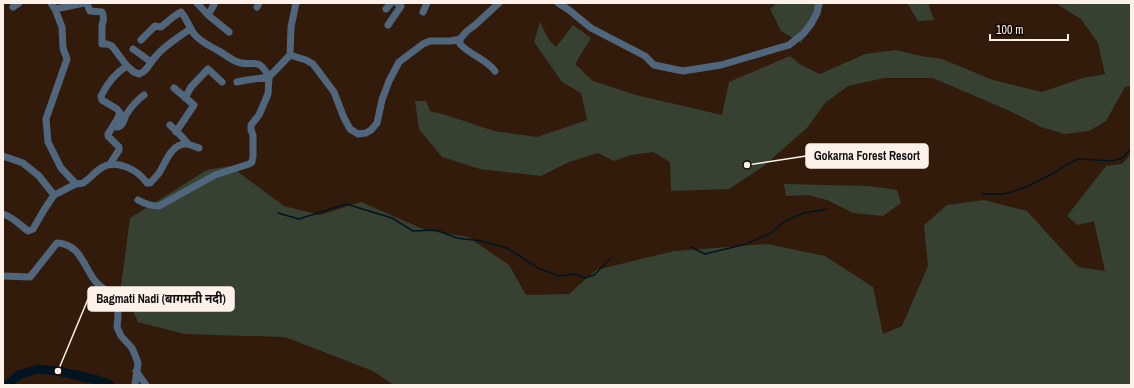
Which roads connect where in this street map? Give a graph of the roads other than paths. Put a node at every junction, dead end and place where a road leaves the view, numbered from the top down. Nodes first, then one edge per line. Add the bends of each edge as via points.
1 (197, 3) edge
2 (215, 3) edge
3 (296, 3) edge
4 (397, 3) edge
5 (428, 3) edge
6 (499, 3) edge
7 (558, 3) edge
8 (819, 3) edge
9 (53, 6) edge
10 (423, 12) dead end
11 (208, 15) junction
12 (388, 25) dead end
13 (190, 29) junction
14 (229, 32) dead end
15 (460, 39) junction
16 (141, 40) dead end
17 (133, 49) dead end
18 (290, 56) junction
19 (151, 62) junction
20 (127, 66) junction
21 (495, 71) dead end
22 (269, 77) junction
23 (222, 82) dead end
24 (237, 82) dead end
25 (174, 88) dead end
26 (144, 95) dead end
27 (185, 98) junction
28 (170, 125) dead end
29 (113, 126) junction
30 (176, 132) junction
31 (188, 144) junction
32 (199, 148) dead end
33 (3, 156) edge
34 (110, 164) junction
35 (76, 184) junction
36 (54, 195) junction
37 (138, 200) dead end
38 (3, 214) edge
39 (3, 276) edge
40 (136, 371) junction
41 (135, 385) edge
42 (146, 385) edge

1 - 11 street
2 - 11 street
3 - 18 street via 291,27
4 - 12 street via 401,6
5 - 10 street
6 - 15 street
7 - 8 street via 591,28 645,56 654,65 683,71 721,65 790,45 811,24
9 - 20 street via 84,3 90,10 102,12 102,44 112,46
9 - 35 street via 62,27 63,48 67,59 46,119 48,142 61,168
11 - 14 street
13 - 16 street via 188,21 180,12 161,27 155,26
13 - 19 street via 156,55
13 - 22 street via 208,46 237,62 258,64
15 - 18 street via 422,44 399,62 382,100 377,123 372,130 358,134 350,129 334,92 313,64
15 - 21 street via 460,44 466,50 492,66
17 - 19 street
18 - 22 street
19 - 20 street via 141,74
20 - 29 street via 118,72 101,96 102,100 120,113
22 - 24 street
22 - 37 street via 268,94 252,125 252,162 215,175 159,206
23 - 27 street via 208,69 191,87
25 - 27 street
26 - 29 street via 132,107 120,126
27 - 30 street via 194,105
28 - 30 street
29 - 34 street via 108,136 119,150
30 - 31 street
31 - 32 street
31 - 34 street via 174,148 150,183 131,169
33 - 36 street via 23,163 39,176
34 - 35 street via 95,172 85,182
35 - 36 street
36 - 38 street via 33,229 28,231
39 - 40 street via 30,277 57,243 71,247 79,254 95,281 117,298 117,328 132,348 138,363
40 - 41 street
40 - 42 street

